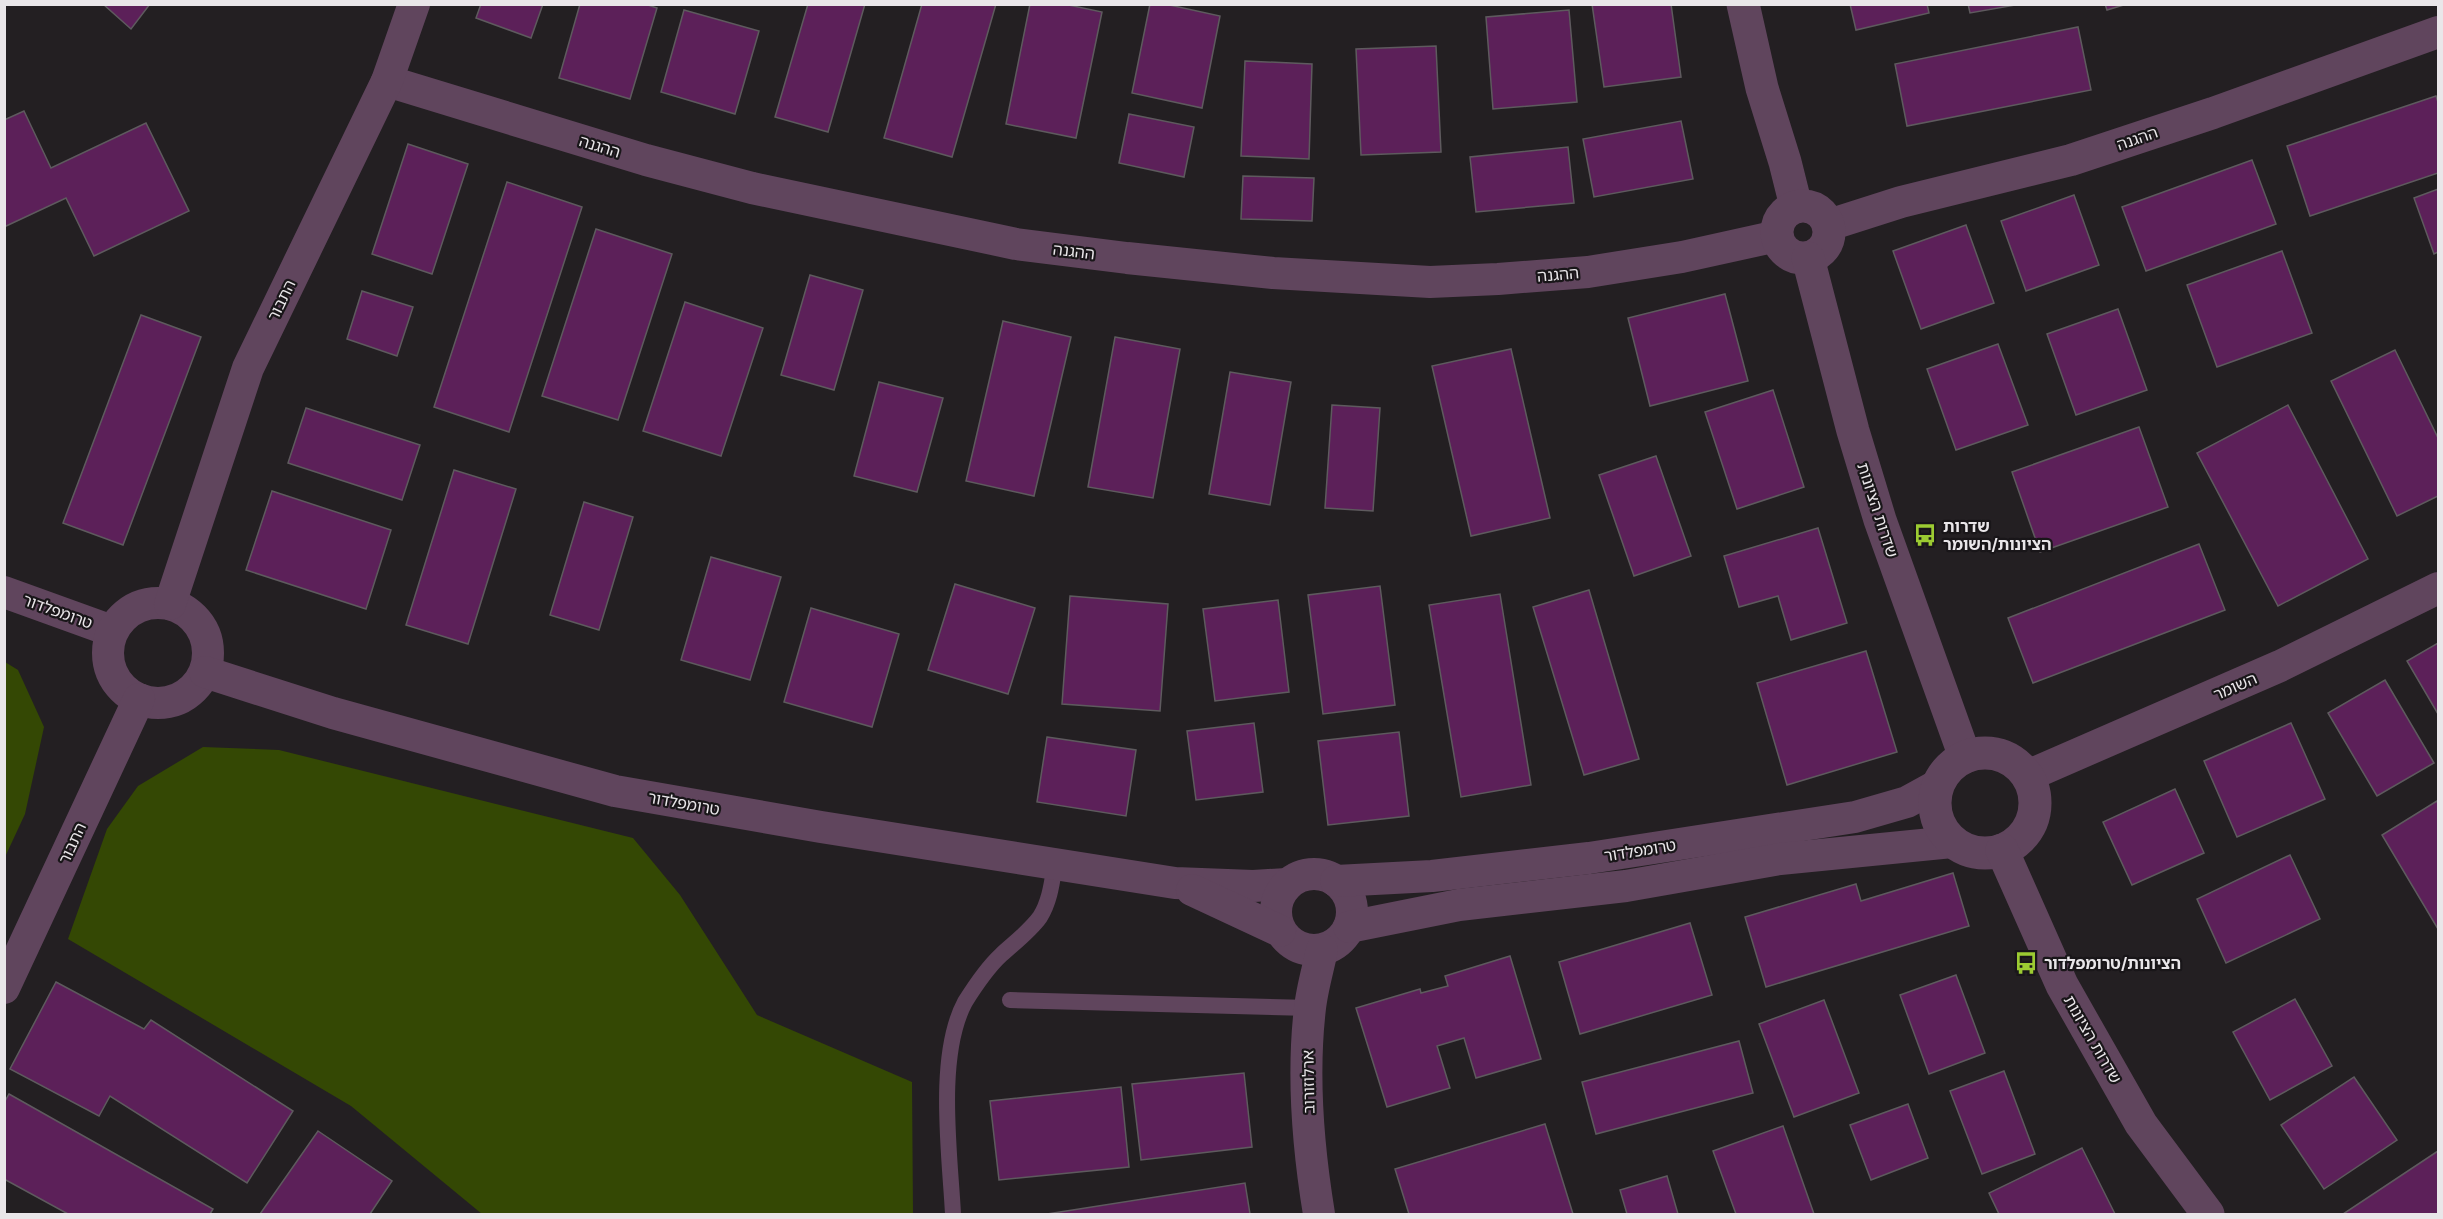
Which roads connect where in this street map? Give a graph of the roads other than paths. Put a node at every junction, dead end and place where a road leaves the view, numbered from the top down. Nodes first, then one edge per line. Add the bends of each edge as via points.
1 (414, 4) edge
2 (1743, 4) edge
3 (2439, 32) edge
4 (387, 81) junction
5 (1796, 206) junction
6 (1829, 225) junction
7 (1777, 236) junction
8 (1808, 258) junction
9 (2439, 588) edge
10 (4, 592) edge
11 (170, 604) junction
12 (112, 631) junction
13 (205, 672) junction
14 (139, 699) junction
15 (1965, 757) junction
16 (2027, 776) junction
17 (1938, 786) junction
18 (1952, 842) junction
19 (2002, 850) junction
20 (1055, 864) junction
21 (1336, 881) junction
22 (1175, 883) junction
23 (1287, 884) junction
24 (1349, 927) junction
25 (1280, 931) junction
26 (1322, 950) junction
27 (4, 988) edge
28 (1010, 1000) dead end
29 (1310, 1008) junction
30 (953, 1215) edge
31 (1318, 1215) edge
32 (2208, 1215) edge

1 - 4 street, התבור
2 - 5 street
3 - 6 street, ההגנה via 2071,160 1901,202
4 - 7 street, ההגנה via 752,189 1016,244 1127,258 1320,277 1441,282 1588,272
4 - 11 street, התבור via 248,368
5 - 6 street via 1812,207 1826,217
5 - 7 street via 1781,217
6 - 8 street via 1826,246
7 - 8 street via 1791,255
8 - 15 street, שדרות הציונות via 1880,520
9 - 16 street, השומר via 2280,666
10 - 12 street, טרומפלדור
11 - 12 street via 151,603 132,609
11 - 13 street via 195,618 203,630 208,643
12 - 14 street via 108,644 111,671 117,682
13 - 14 street via 183,697 161,703
13 - 20 street, טרומפלדור via 333,713 615,791
14 - 27 street, התבור
15 - 16 street via 2000,755
15 - 17 street via 1948,769
16 - 19 street via 2036,797 2033,820 2021,838
17 - 18 street via 1936,815
17 - 21 street, טרומפלדור via 1907,802 1821,822 1589,858 1432,876
18 - 19 street via 1981,854
18 - 24 street, טרומפלדור via 1779,859 1626,886 1459,906
19 - 32 street, שדרות הציונות via 2073,1005 2141,1124
20 - 22 street, טרומפלדור
20 - 30 lane via 1051,893 1040,917 978,982 964,1005 953,1036 948,1109
21 - 23 street via 1311,874
21 - 24 street via 1351,902
22 - 23 street, טרומפלדור
22 - 25 street, טרומפלדור
23 - 25 street via 1276,907
24 - 26 street via 1342,938
25 - 26 street via 1298,947
26 - 29 street, ארלוזורוב
28 - 29 lane
29 - 31 street, ארלוזורוב via 1306,1077

